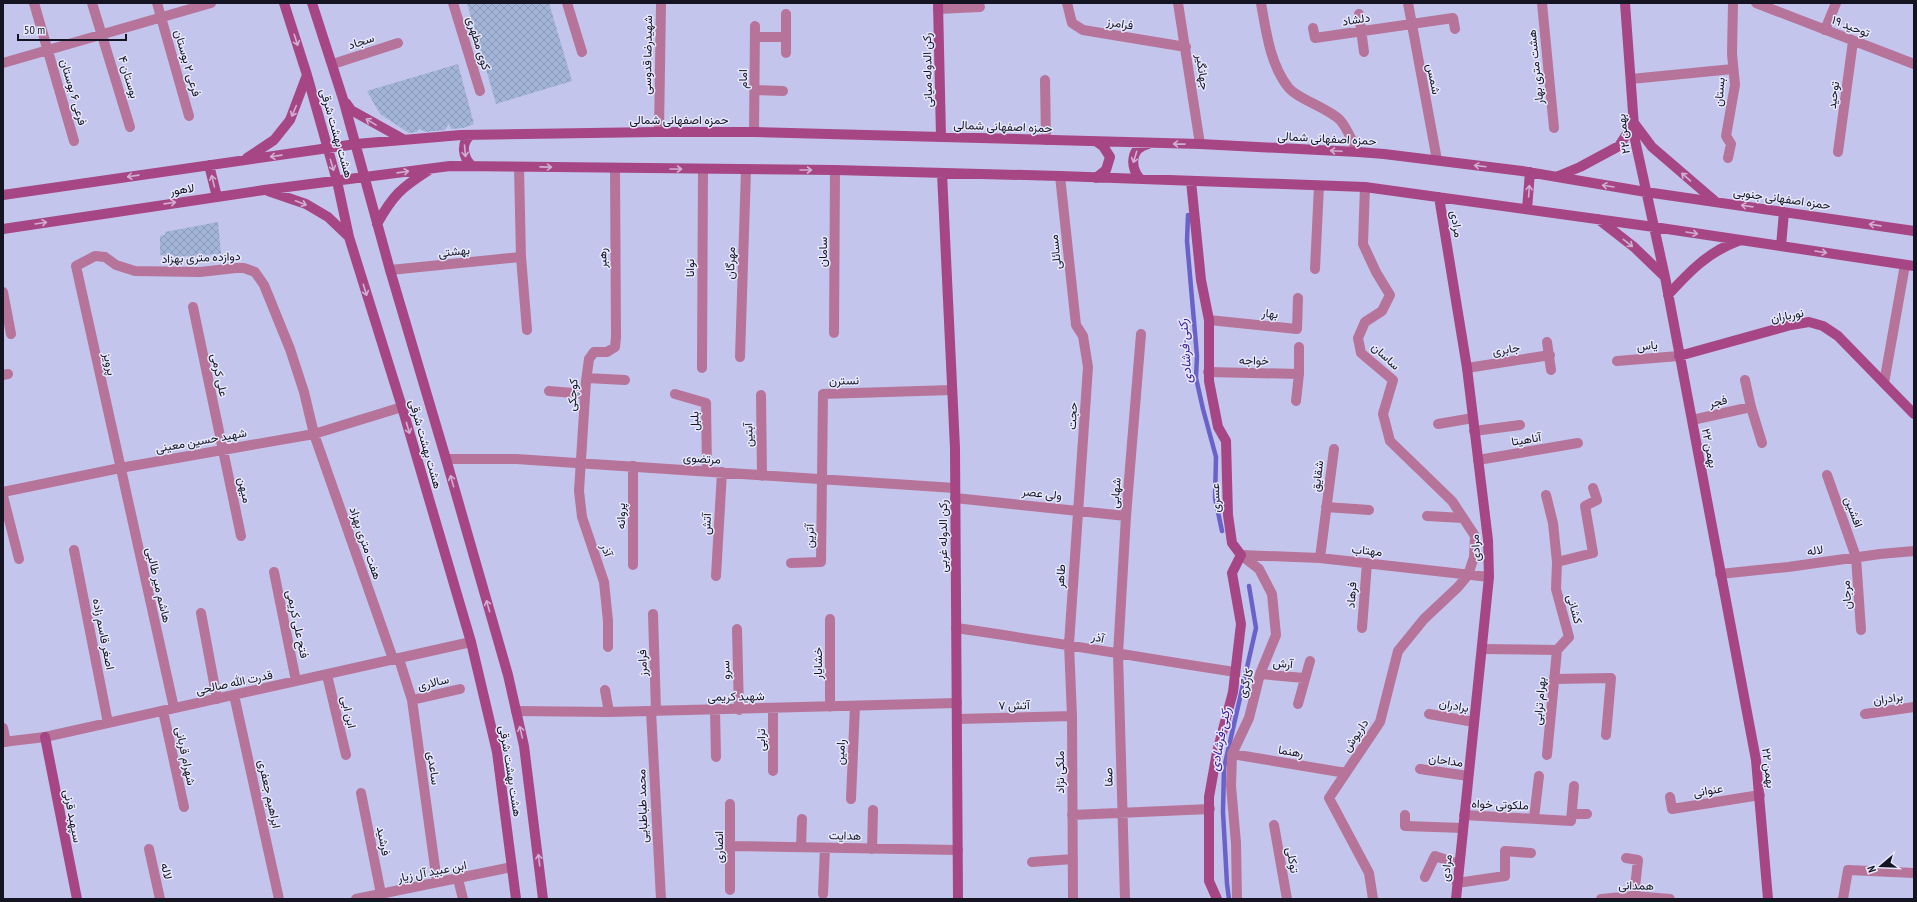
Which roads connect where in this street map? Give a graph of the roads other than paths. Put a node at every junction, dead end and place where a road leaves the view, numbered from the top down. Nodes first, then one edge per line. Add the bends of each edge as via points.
1 (34, 3) edge
2 (92, 3) edge
3 (157, 3) edge
4 (211, 3) edge
5 (284, 3) edge
6 (312, 3) edge
7 (453, 3) edge
8 (567, 3) edge
9 (661, 3) edge
10 (1068, 3) edge
11 (1178, 3) edge
12 (1261, 3) edge
13 (1408, 3) edge
14 (1542, 3) edge
15 (1625, 3) edge
16 (1733, 3) edge
17 (1756, 3) edge
18 (1836, 3) edge
19 (938, 6) edge
20 (980, 7) dead end
21 (1776, 7) edge
22 (786, 14) dead end
23 (1359, 14) dead end
24 (161, 18) junction
25 (1410, 23) junction
26 (755, 26) dead end
27 (1313, 28) dead end
28 (1455, 29) dead end
29 (1825, 30) junction
30 (1361, 31) junction
31 (102, 35) junction
32 (755, 37) junction
33 (786, 37) junction
34 (1853, 41) junction
35 (398, 43) dead end
36 (1186, 47) junction
37 (48, 51) junction
38 (582, 52) dead end
39 (1364, 52) dead end
40 (786, 53) dead end
41 (3, 63) edge
42 (333, 64) junction
43 (1914, 64) edge
44 (1733, 69) junction
45 (307, 75) junction
46 (1631, 79) junction
47 (1045, 80) dead end
48 (755, 90) junction
49 (480, 91) dead end
50 (783, 91) dead end
51 (343, 99) junction
52 (189, 116) dead end
53 (1634, 123) junction
54 (130, 127) dead end
55 (1554, 128) dead end
56 (659, 132) junction
57 (754, 132) junction
58 (472, 136) junction
59 (941, 137) junction
60 (403, 139) junction
61 (74, 140) dead end
62 (1046, 140) junction
63 (1097, 142) junction
64 (1151, 143) junction
65 (356, 144) junction
66 (1200, 144) junction
67 (327, 148) junction
68 (1358, 152) junction
69 (1838, 152) dead end
70 (1728, 158) dead end
71 (245, 160) junction
72 (1437, 160) junction
73 (209, 165) junction
74 (472, 166) junction
75 (519, 167) junction
76 (433, 168) junction
77 (614, 168) junction
78 (703, 169) junction
79 (746, 170) junction
80 (835, 170) junction
81 (1530, 172) junction
82 (942, 173) junction
83 (1060, 176) junction
84 (364, 177) junction
85 (1556, 177) junction
86 (1096, 178) junction
87 (1140, 179) junction
88 (1191, 181) junction
89 (337, 182) junction
90 (1319, 186) junction
91 (1365, 187) junction
92 (264, 190) junction
93 (1646, 192) junction
94 (3, 195) edge
95 (1439, 196) junction
96 (217, 197) junction
97 (1716, 202) junction
98 (1527, 209) junction
99 (1784, 212) junction
100 (1598, 219) junction
101 (377, 224) junction
102 (1654, 227) junction
103 (3, 229) edge
104 (1914, 231) edge
105 (349, 237) junction
106 (1740, 240) junction
107 (1781, 246) junction
108 (521, 256) junction
109 (76, 266) joint
110 (1910, 266) edge
111 (1315, 269) dead end
112 (390, 270) junction
113 (1665, 277) junction
114 (3, 292) edge
115 (1668, 295) junction
116 (1298, 298) dead end
117 (192, 307) dead end
118 (1209, 320) junction
119 (1076, 324) joint
120 (527, 330) dead end
121 (834, 333) dead end
122 (11, 334) dead end
123 (1141, 334) dead end
124 (1548, 342) dead end
125 (615, 347) joint
126 (1298, 347) dead end
127 (1550, 355) junction
128 (1679, 356) junction
129 (740, 357) dead end
130 (1617, 360) dead end
131 (702, 368) dead end
132 (1467, 368) junction
133 (1551, 370) dead end
134 (1208, 372) junction
135 (1299, 374) junction
136 (587, 378) junction
137 (625, 380) dead end
138 (1745, 380) dead end
139 (1884, 383) junction
140 (952, 390) junction
141 (549, 391) dead end
142 (585, 394) junction
143 (675, 394) dead end
144 (761, 394) dead end
145 (1296, 401) dead end
146 (402, 407) junction
147 (1751, 407) junction
148 (1914, 414) edge
149 (1473, 418) junction
150 (1692, 420) junction
151 (1438, 424) dead end
152 (1520, 424) dead end
153 (1474, 431) junction
154 (314, 434) junction
155 (1762, 443) dead end
156 (1578, 444) dead end
157 (1334, 449) dead end
158 (223, 450) junction
159 (446, 459) junction
160 (1478, 460) junction
161 (582, 463) junction
162 (633, 466) junction
163 (120, 468) junction
164 (707, 471) junction
165 (722, 472) junction
166 (1827, 475) dead end
167 (762, 476) junction
168 (823, 479) junction
169 (1593, 488) dead end
170 (3, 492) edge
171 (955, 493) junction
172 (1546, 495) dead end
173 (3, 496) edge
174 (1326, 507) junction
175 (1078, 510) junction
176 (1369, 510) dead end
177 (1126, 516) junction
178 (1427, 516) dead end
179 (1463, 518) junction
180 (241, 536) dead end
181 (74, 550) dead end
182 (1914, 551) edge
183 (1241, 555) junction
184 (1856, 557) junction
185 (1320, 558) junction
186 (19, 559) dead end
187 (1557, 562) junction
188 (791, 563) dead end
189 (1367, 563) junction
190 (633, 565) dead end
191 (274, 572) dead end
192 (1720, 574) junction
193 (1468, 575) junction
194 (716, 576) dead end
195 (1489, 577) junction
196 (201, 613) dead end
197 (653, 614) dead end
198 (830, 619) dead end
199 (956, 628) junction
200 (1362, 628) dead end
201 (737, 629) dead end
202 (1861, 630) dead end
203 (470, 642) junction
204 (1069, 644) junction
205 (608, 647) dead end
206 (1482, 649) junction
207 (1557, 650) junction
208 (1118, 654) junction
209 (396, 659) junction
210 (1310, 661) dead end
211 (1235, 672) junction
212 (1260, 674) junction
213 (327, 675) junction
214 (1304, 678) junction
215 (1554, 679) junction
216 (296, 681) junction
217 (460, 689) dead end
218 (605, 690) dead end
219 (234, 695) junction
220 (217, 699) junction
221 (412, 700) junction
222 (956, 703) junction
223 (1298, 704) dead end
224 (855, 706) junction
225 (830, 707) junction
226 (1914, 707) edge
227 (174, 708) junction
228 (773, 708) junction
229 (715, 710) junction
230 (739, 710) junction
231 (163, 711) junction
232 (516, 711) junction
233 (654, 711) junction
234 (608, 712) junction
235 (1429, 714) dead end
236 (1866, 714) dead end
237 (1072, 716) junction
238 (957, 719) junction
239 (1474, 722) junction
240 (108, 723) junction
241 (3, 728) edge
242 (1606, 735) dead end
243 (45, 737) junction
244 (4, 742) edge
245 (1232, 754) junction
246 (346, 755) dead end
247 (1547, 755) dead end
248 (716, 757) dead end
249 (1420, 769) dead end
250 (773, 771) dead end
251 (1346, 773) junction
252 (1468, 776) junction
253 (1539, 776) dead end
254 (1574, 786) dead end
255 (361, 793) dead end
256 (1760, 795) junction
257 (1670, 797) dead end
258 (851, 798) dead end
259 (730, 804) dead end
260 (184, 807) dead end
261 (1210, 809) junction
262 (873, 810) dead end
263 (1122, 813) junction
264 (1572, 814) junction
265 (1587, 814) dead end
266 (1072, 815) junction
267 (1405, 815) dead end
268 (1464, 815) junction
269 (1534, 818) junction
270 (802, 819) dead end
271 (1274, 825) dead end
272 (1463, 828) junction
273 (731, 846) junction
274 (802, 847) junction
275 (825, 848) junction
276 (872, 848) junction
277 (149, 849) dead end
278 (958, 850) junction
279 (1531, 853) dead end
280 (1626, 858) dead end
281 (1072, 859) junction
282 (1032, 862) dead end
283 (1459, 864) junction
284 (512, 867) junction
285 (1914, 873) edge
286 (1425, 877) dead end
287 (458, 879) junction
288 (438, 882) junction
289 (1457, 883) junction
290 (730, 890) dead end
291 (381, 894) junction
292 (823, 894) dead end
293 (1634, 896) junction
294 (77, 899) edge
295 (160, 899) edge
296 (279, 899) edge
297 (356, 899) edge
298 (463, 899) edge
299 (516, 899) edge
300 (543, 899) edge
301 (661, 899) edge
302 (958, 899) edge
303 (1073, 899) edge
304 (1125, 899) edge
305 (1217, 899) edge
306 (1237, 899) edge
307 (1287, 899) edge
308 (1373, 899) edge
309 (1456, 899) edge
310 (1601, 899) edge
311 (1670, 899) edge
312 (1768, 899) edge
313 (1843, 899) edge

1 - 37 street, فرعی ۶ بوستان
2 - 31 street, بوستان ۴
3 - 24 street, فرعی ۲ بوستان
4 - 24 street
5 -> 45 main road, هشت بهشت شرقی
6 - 42 main road, هشت بهشت شرقی
7 - 49 street, کوی مطهری
8 - 38 street
9 - 56 street, شهیدرضا قدوسی
10 - 36 street, فرامرز via 1072,23 1083,30
11 - 36 street, جهانگیر
12 - 68 street via 1271,52 1277,70 1288,89 1339,119
13 - 25 street, شمس
14 - 55 street, هشت متری بهار
15 - 46 main road, ۲۲ بهمن
16 - 44 street, بستان
17 - 21 street, توحید ۱۹
18 - 29 street
19 - 20 street
19 - 59 main road, رکن الدوله میانی
21 - 29 street, توحید ۱۹
22 - 33 street
23 - 30 street
24 - 31 street
24 - 52 street, فرعی ۲ بوستان
25 - 28 street via 1453,18
25 - 30 street, دلشاد
25 - 72 street, شمس
26 - 32 street, امام
27 - 30 street, دلشاد via 1316,38
29 - 34 street, توحید ۱۹
30 - 39 street
31 - 37 street
31 - 54 street, بوستان ۴
32 - 33 street
32 - 48 street, امام
33 - 40 street
34 - 43 street, توحید ۱۹
34 - 69 street, توحید
35 - 42 street, سجاد
36 - 66 street, جهانگیر
37 - 41 street
37 - 61 street, فرعی ۶ بوستان
42 - 51 main road, هشت بهشت شرقی
44 - 46 street
44 - 70 street, بستان via 1735,85 1726,136 1731,144
45 - 67 main road, هشت بهشت شرقی
45 -> 71 main road via 290,120 274,140
46 - 53 main road, ۲۲ بهمن
47 - 62 street
48 - 50 street
48 - 57 street, امام
60 -> 51 main road via 351,110
51 - 65 main road, هشت بهشت شرقی
53 - 85 main road via 1619,146
53 - 93 main road, ۲۲ بهمن
97 -> 53 main road via 1652,147
56 - 57 main road, حمزه اصفهانی شمالی
56 - 58 main road, حمزه اصفهانی شمالی
57 - 59 main road, حمزه اصفهانی شمالی
58 - 60 main road, حمزه اصفهانی شمالی
58 -> 74 main road via 466,141 464,149
59 - 62 main road, حمزه اصفهانی شمالی
60 - 65 main road, حمزه اصفهانی شمالی
62 - 63 main road, حمزه اصفهانی شمالی
63 - 64 main road, حمزه اصفهانی شمالی
63 - 86 main road via 1110,157 1106,170
66 -> 64 main road, حمزه اصفهانی شمالی
64 -> 87 main road via 1143,145 1133,157 1132,165
65 - 67 main road, لاهور
65 - 84 main road, هشت بهشت شرقی
68 -> 66 main road, حمزه اصفهانی شمالی
67 -> 71 main road, لاهور
67 -> 89 main road, هشت بهشت شرقی
68 - 72 main road, حمزه اصفهانی شمالی
71 - 73 main road, لاهور
81 -> 72 main road, حمزه اصفهانی شمالی
73 -> 94 main road, لاهور
96 -> 73 main road
74 - 75 main road
74 - 76 main road
75 -> 77 main road
75 - 108 street
84 -> 76 main road
76 - 101 main road via 412,181 390,200
77 -> 78 main road
77 - 125 street, رهبر
78 - 79 main road
78 - 131 street, توانا
79 -> 80 main road
79 - 129 street, مهرگان
80 - 82 main road
80 - 121 street, سامان
81 - 85 main road, حمزه اصفهانی شمالی
98 -> 81 main road
82 - 83 main road
82 - 140 main road, رکن الدوله غربی
83 - 86 main road
83 - 119 street, مسائلی
84 - 89 main road, لاهور
84 - 101 main road, هشت بهشت شرقی
93 -> 85 main road, حمزه اصفهانی شمالی
86 - 87 main road
87 - 88 main road
88 - 90 main road
88 - 118 main road, عسری via 1201,280
89 - 92 main road, لاهور
89 - 105 main road, هشت بهشت شرقی
90 - 91 main road
90 - 111 street
91 - 95 main road
91 - 179 street, ساسان via 1363,244 1390,295 1382,311 1365,322 1358,338 1361,354 1393,380 1383,414 1390,441 1452,501
92 - 96 main road, لاهور
92 -> 105 main road via 306,204 328,217
93 - 97 main road, حمزه اصفهانی جنوبی
93 - 102 main road, ۲۲ بهمن
95 - 98 main road
95 - 132 main road, مرادی
103 -> 96 main road, لاهور
99 -> 97 main road, حمزه اصفهانی جنوبی
98 - 100 main road
104 -> 99 main road, حمزه اصفهانی جنوبی
99 - 107 main road
100 - 102 main road
100 -> 113 main road via 1634,247
101 - 112 main road, هشت بهشت شرقی
102 -> 106 main road
102 - 113 main road, ۲۲ بهمن
105 -> 146 main road, هشت بهشت شرقی
106 - 107 main road
106 - 115 main road via 1724,246 1692,268
107 -> 110 main road
108 - 112 street, بهشتی
108 - 120 street
109 - 154 street, دوازده متری بهزاد via 95,256 105,257 116,265 135,271 200,272 244,268 254,272 264,285 285,335 304,392
109 - 163 street, پرویز
110 - 139 street
112 - 159 main road, هشت بهشت شرقی
113 - 115 main road, ۲۲ بهمن
114 - 122 street
115 - 128 main road, ۲۲ بهمن
116 - 118 street, بهار via 1297,328
117 - 158 street, علی کرمی
118 - 134 main road, عسری
119 - 175 street, حجت via 1083,336 1088,367
123 - 177 street, شهابی
124 - 127 street
125 - 136 street, کوچکی via 607,352 594,352 589,359
126 - 135 street
127 - 132 street, جابری
127 - 133 street
128 - 130 street, یاس
128 - 139 main road, نورباران via 1810,322 1823,326 1838,336
128 - 150 main road, ۲۲ بهمن
132 - 149 main road, مرادی
134 - 135 street, خواجه
134 - 183 main road, عسری via 1218,427 1226,441 1228,515 1232,543
135 - 145 street
136 - 137 street
136 - 142 street, کوچکی
138 - 147 street
139 - 148 main road, نورباران
140 - 168 street, نسترن via 823,394
140 - 171 main road, رکن الدوله غربی
141 - 142 street
142 - 161 street, کوچکی
143 - 164 street, بلبل via 706,403
144 - 167 street, آبتین
146 - 154 street, شهید حسین معینی
146 -> 203 main road, هشت بهشت شرقی
147 - 150 street, فجر
147 - 155 street
149 - 151 street
149 - 153 main road, مرادی
150 - 192 main road, ۲۲ بهمن
152 - 153 street
153 - 160 main road, مرادی
154 - 158 street, شهید حسین معینی
154 - 209 street, هفت متری بهزاد
156 - 160 street, آناهیتا
157 - 174 street, شقایق
158 - 163 street, شهید حسین معینی
158 - 180 street, میهن
159 - 161 street, مرتضوی via 516,459
232 -> 159 main road, هشت بهشت شرقی
160 - 195 main road, مرادی via 1488,540
161 - 162 street, مرتضوی
161 - 205 street, آذر via 579,491 582,517 604,582
162 - 164 street, مرتضوی
162 - 190 street, پروانه
163 - 170 street, شهید حسین معینی
163 - 227 street, هاشم میر طالبی
164 - 165 street, مرتضوی
165 - 167 street, مرتضوی
165 - 194 street, آتش
166 - 184 street, افشین
167 - 168 street, مرتضوی
168 - 171 street, مرتضوی
168 - 188 street, آترین via 821,562
169 - 187 street via 1597,500 1585,506 1593,553
171 - 175 street, ولی عصر
171 - 199 main road, رکن الدوله غربی
172 - 187 street, کشانی via 1553,523
173 - 186 street
174 - 176 street, شقایق
174 - 185 street, شقایق
175 - 177 street, ولی عصر
175 - 204 street, طاهر
177 - 208 street, شهابی
178 - 179 street
179 - 193 street, ساسان via 1475,536 1474,558
181 - 240 street, اصغر قاسم زاده
182 - 184 street, لاله
183 - 185 street, مهتاب
183 - 211 main road via 1232,573 1241,624
183 - 212 street, کارگری via 1259,569 1272,594 1276,635
184 - 192 street, لاله
184 - 202 street, مرجان
185 - 189 street, مهتاب
187 - 207 street, کشانی via 1556,589 1569,637
189 - 193 street, مهتاب
189 - 200 street, فرهاد
191 - 216 street, فتح علی کریمی
192 - 256 main road, ۲۲ بهمن via 1756,760
193 - 195 street, مهتاب
193 - 251 street, داریوش via 1424,619 1398,651 1380,722
195 - 206 main road, مرادی
196 - 220 street
197 - 233 street, فرامرز
198 - 225 street, خشایار
199 - 204 street, آذر
199 - 222 main road, رکن الدوله غربی
201 - 230 street, سرو
203 - 209 street, قدرت الله صالحی
203 - 284 main road, هشت بهشت شرقی via 497,752
204 - 208 street, آذر
204 - 237 street, ملکی نژاد
206 - 207 street
206 - 239 main road, مرادی
207 - 215 street, بهرام ترابی
208 - 211 street, آذر
208 - 263 street, صفا
209 - 213 street, قدرت الله صالحی
209 - 221 street, ساعدی
210 - 214 street, آرش
211 - 261 main road via 1233,692 1208,797
212 - 214 street, آرش
212 - 245 street, کارگری via 1249,718
213 - 216 street, قدرت الله صالحی
213 - 246 street, ابن ابی
214 - 223 street, آرش
215 - 242 street via 1611,678
215 - 247 street, بهرام ترابی
216 - 219 street, قدرت الله صالحی
217 - 221 street, سالاری
218 - 234 street
219 - 220 street, قدرت الله صالحی
219 - 296 street, ابراهیم جعفری
220 - 227 street, قدرت الله صالحی
221 - 288 street, ساعدی
222 - 224 street, شهید کریمی
222 - 238 main road, رکن الدوله غربی
224 - 225 street, شهید کریمی
224 - 258 street, رامین
225 - 228 street, شهید کریمی
226 - 236 street, برادران
227 - 231 street, قدرت الله صالحی
228 - 230 street, شهید کریمی
228 - 250 street, ترابی
229 - 230 street, شهید کریمی
229 - 233 street, شهید کریمی
229 - 248 street
231 - 240 street, قدرت الله صالحی
231 - 260 street, شهرام قربانی
232 - 234 street, شهید کریمی
300 -> 232 main road, هشت بهشت شرقی via 524,746
233 - 234 street, شهید کریمی
233 - 301 street, محمد طباطبایی
235 - 239 street, برادران
237 - 238 street, آتش ۷
237 - 266 street, ملکی نژاد
238 - 278 main road, رکن الدوله غربی
239 - 252 main road, مرادی
240 - 243 street, قدرت الله صالحی
241 - 244 street
243 - 244 street, قدرت الله صالحی
243 - 294 main road, سپهبد قرنی
245 - 251 street, رهنما
245 - 306 street, کارگری via 1231,786
249 - 252 street, مداحان
251 - 308 street, داریوش via 1329,798 1369,874
252 - 268 main road, مرادی
253 - 269 street, ملکوتی خواه
254 - 264 street
255 - 291 street, فرشید
256 - 257 street, عنوانی via 1672,809
256 - 312 main road, ۲۲ بهمن
259 - 273 street, انصاری
261 - 263 street
261 - 305 main road via 1209,880
262 - 276 street
263 - 266 street
263 - 304 street, صفا
264 - 265 street, ملکوتی خواه
264 - 269 street, ملکوتی خواه via 1571,821
266 - 281 street, ملکی نژاد
267 - 272 street via 1405,826
268 - 269 street, ملکوتی خواه
268 - 272 main road, مرادی
270 - 274 street
271 - 307 street, توکلی
272 - 283 main road, مرادی
273 - 274 street, هدایت
273 - 290 street, انصاری
274 - 275 street, هدایت
275 - 276 street, هدایت
275 - 292 street
276 - 278 street, هدایت
277 - 295 street, لاله
278 - 302 main road, رکن الدوله غربی
279 - 289 street via 1505,851 1505,876
280 - 293 street via 1638,860
281 - 282 street
281 - 303 street, ملکی نژاد
283 - 286 street via 1435,856
283 - 289 main road, مرادی
284 - 287 street, ابن عبید آل زیار
284 - 299 main road, هشت بهشت شرقی
285 - 313 street via 1848,870
287 - 288 street, ابن عبید آل زیار
287 - 298 street
288 - 291 street, ابن عبید آل زیار
289 - 309 main road, مرادی
291 - 297 street, ابن عبید آل زیار
293 - 310 street, همدانی
293 - 311 street, همدانی

